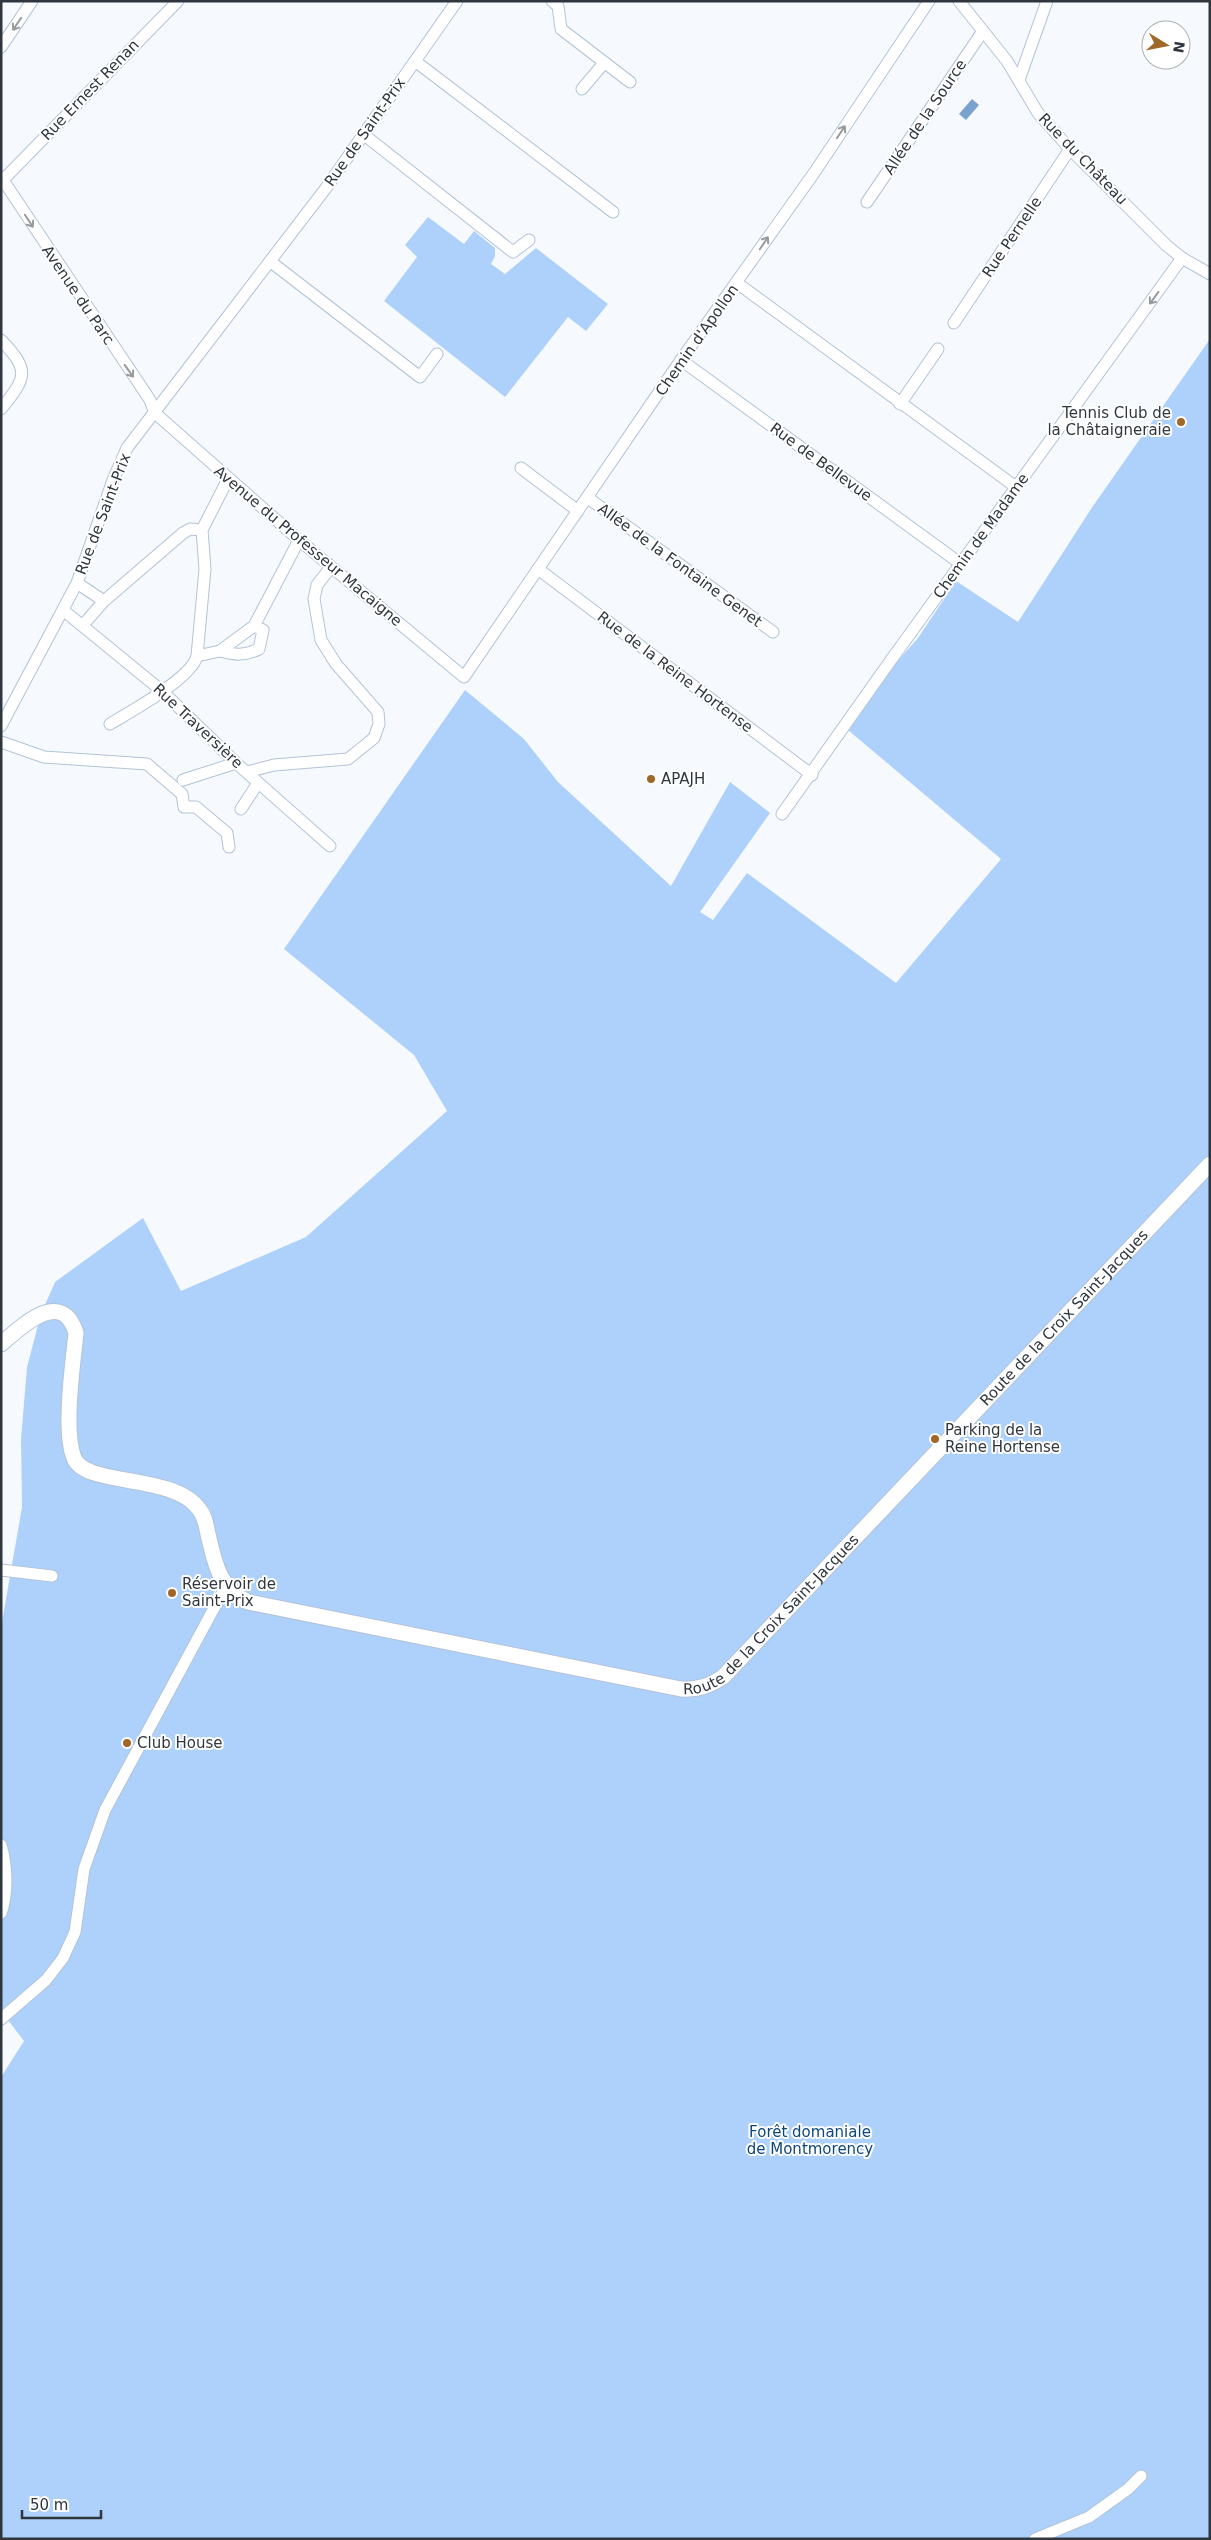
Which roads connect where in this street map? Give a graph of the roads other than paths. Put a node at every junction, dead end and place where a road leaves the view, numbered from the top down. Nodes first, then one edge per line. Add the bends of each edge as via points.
1 (32, 1) edge
2 (178, 1) edge
3 (457, 1) edge
4 (552, 1) edge
5 (929, 1) edge
6 (959, 1) edge
7 (1047, 1) edge
8 (983, 31) junction
9 (1, 47) edge
10 (415, 61) junction
11 (604, 63) junction
12 (1019, 80) junction
13 (630, 82) dead end
14 (582, 89) dead end
15 (363, 134) junction
16 (1070, 150) junction
17 (2, 178) edge
18 (866, 202) dead end
19 (613, 212) dead end
20 (529, 240) dead end
21 (1182, 258) junction
22 (271, 262) junction
23 (1210, 274) edge
24 (737, 283) junction
25 (954, 323) dead end
26 (1, 340) edge
27 (938, 349) dead end
28 (437, 354) dead end
29 (682, 360) junction
30 (900, 404) junction
31 (1, 409) edge
32 (155, 413) junction
33 (521, 468) dead end
34 (228, 479) junction
35 (1016, 488) junction
36 (588, 498) junction
37 (578, 511) junction
38 (202, 530) junction
39 (299, 540) junction
40 (961, 564) junction
41 (332, 566) junction
42 (538, 569) junction
43 (77, 583) junction
44 (104, 601) junction
45 (63, 610) junction
46 (83, 625) junction
47 (254, 626) junction
48 (773, 632) dead end
49 (220, 651) junction
50 (197, 656) junction
51 (464, 677) joint
52 (162, 691) junction
53 (110, 724) dead end
54 (1, 726) edge
55 (1, 742) edge
56 (236, 763) junction
57 (247, 772) junction
58 (812, 775) junction
59 (183, 780) dead end
60 (258, 783) junction
61 (241, 809) dead end
62 (782, 814) dead end
63 (330, 846) dead end
64 (229, 847) dead end
65 (1210, 1164) edge
66 (1, 1344) edge
67 (1, 1570) edge
68 (52, 1576) dead end
69 (226, 1586) junction
70 (1, 1845) edge
71 (1, 1913) edge
72 (1, 2019) edge
73 (1141, 2476) dead end
74 (1035, 2539) edge

1 -> 9 street
2 - 17 street, Rue Ernest Renan
3 - 10 street, Rue de Saint-Prix
4 - 11 street via 558,6 561,29
24 -> 5 street, Chemin d'Apollon
6 - 8 street, Rue du Château
7 - 12 street
8 - 12 street, Rue du Château
8 - 18 street, Allée de la Source
10 - 15 street, Rue de Saint-Prix
10 - 19 street
11 - 13 street
11 - 14 street
12 - 16 street, Rue du Château via 1038,113
15 - 20 street via 513,252
15 - 22 street, Rue de Saint-Prix
16 - 21 street, Rue du Château
16 - 25 street, Rue Pernelle
17 -> 32 street, Avenue du Parc via 150,400
21 - 23 street, Rue du Château
21 -> 35 street, Chemin de Madame
22 - 28 street via 420,377
22 - 32 street, Rue de Saint-Prix
24 - 29 street, Chemin d'Apollon
24 - 30 street
26 - 31 street via 17,357 23,373 19,387
27 - 30 street
29 - 36 street, Chemin d'Apollon
29 - 40 street, Rue de Bellevue
30 - 35 street
32 - 34 street, Avenue du Professeur Macaigne
32 - 43 street, Rue de Saint-Prix via 128,448 113,480
33 - 37 street
34 - 38 street
34 - 39 street, Avenue du Professeur Macaigne
35 - 40 street, Chemin de Madame
36 - 37 street, Chemin d'Apollon
36 - 48 street, Allée de la Fontaine Genet
37 - 42 street, Chemin d'Apollon
38 - 44 street via 190,529 183,533
38 - 50 street via 205,568
39 - 41 street, Avenue du Professeur Macaigne
39 - 47 street
40 - 58 street, Chemin de Madame
41 - 51 street, Avenue du Professeur Macaigne
41 - 57 street via 317,585 314,599 321,640 336,664 378,712 377,732 369,743 342,761 274,765
42 - 51 street, Chemin d'Apollon
42 - 58 street, Rue de la Reine Hortense
43 - 44 street
43 - 45 street, Rue de Saint-Prix
44 - 46 street
45 - 46 street, Rue Traversière
45 - 54 street, Rue de Saint-Prix
46 - 52 street, Rue Traversière
47 - 49 street
47 - 49 street via 263,630 259,649 234,655
49 - 50 street
50 - 52 street via 195,664
52 - 53 street
52 - 56 street, Rue Traversière
55 - 64 street via 44,757 147,764 182,794 184,807 196,807 228,833
56 - 57 street, Rue Traversière
56 - 59 street
57 - 60 street, Rue Traversière
58 - 62 street, Chemin de Madame
60 - 61 street
60 - 63 street, Rue Traversière
65 - 69 street, Route de la Croix Saint-Jacques via 723,1677 709,1686 681,1690 430,1640 248,1602 231,1593
66 - 69 street via 40,1314 49,1312 67,1316 76,1333 70,1414 74,1457 78,1465 85,1471 176,1491 200,1509
67 - 68 street
69 - 72 street via 105,1810 84,1868 75,1932 63,1958 46,1980
70 - 71 street via 5,1895
73 - 74 street via 1089,2517

